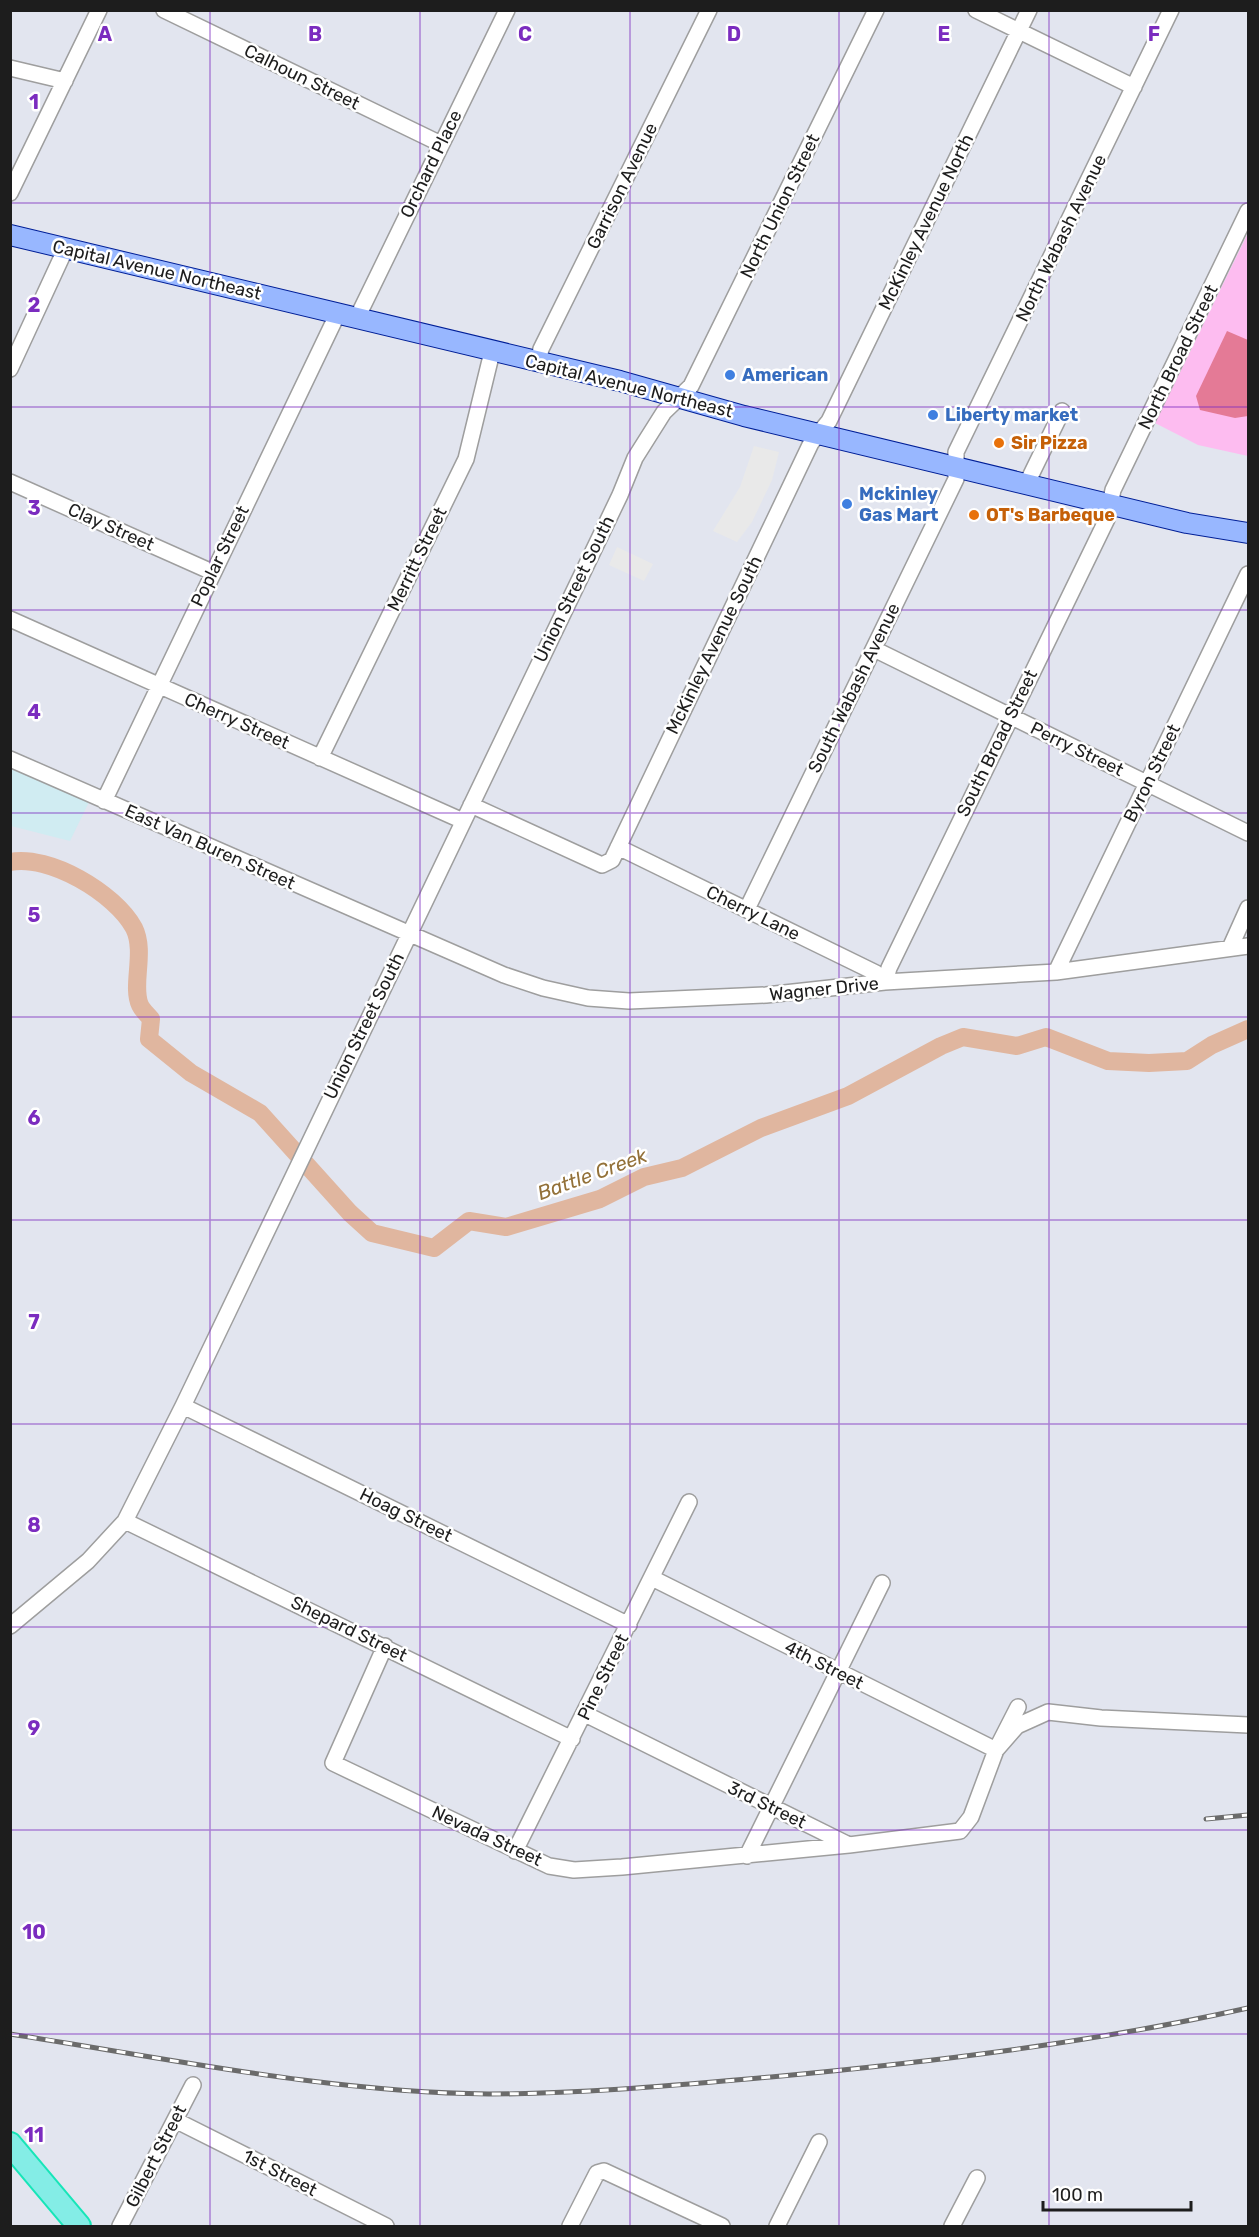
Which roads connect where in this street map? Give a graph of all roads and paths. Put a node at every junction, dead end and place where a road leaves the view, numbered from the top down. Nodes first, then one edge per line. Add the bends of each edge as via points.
1 (99, 10) edge
2 (164, 10) edge
3 (507, 10) edge
4 (709, 10) edge
5 (876, 10) edge
6 (976, 10) edge
7 (1029, 10) edge
8 (1172, 10) edge
9 (1019, 31) junction
10 (10, 68) edge
11 (65, 81) junction
12 (1134, 87) junction
13 (441, 144) junction
14 (10, 193) edge
15 (1248, 211) edge
16 (10, 235) edge
17 (65, 250) junction
18 (348, 316) junction
19 (492, 352) junction
20 (538, 363) junction
21 (10, 369) edge
22 (679, 398) junction
23 (1062, 411) dead end
24 (821, 433) junction
25 (956, 466) junction
26 (10, 482) edge
27 (1026, 483) junction
28 (1110, 503) junction
29 (1248, 533) edge
30 (212, 572) junction
31 (1248, 574) edge
32 (10, 619) edge
33 (874, 648) junction
34 (159, 686) junction
35 (1009, 716) junction
36 (320, 758) junction
37 (10, 759) edge
38 (1146, 783) junction
39 (104, 801) junction
40 (471, 805) junction
41 (463, 821) junction
42 (1248, 833) edge
43 (615, 854) junction
44 (1248, 908) edge
45 (747, 909) junction
46 (410, 935) junction
47 (1248, 946) edge
48 (1230, 948) junction
49 (1056, 972) junction
50 (885, 982) junction
51 (183, 1406) junction
52 (689, 1502) dead end
53 (125, 1521) junction
54 (652, 1578) junction
55 (882, 1582) dead end
56 (629, 1625) junction
57 (10, 1626) edge
58 (385, 1646) junction
59 (837, 1672) junction
60 (1018, 1707) dead end
61 (585, 1714) junction
62 (1248, 1725) edge
63 (572, 1739) junction
64 (996, 1750) junction
65 (771, 1808) junction
66 (849, 1845) junction
67 (515, 1851) junction
68 (747, 1856) junction
69 (193, 2085) dead end
70 (175, 2120) junction
71 (819, 2142) dead end
72 (10, 2144) edge
73 (977, 2178) dead end
74 (79, 2226) edge
75 (120, 2226) edge
76 (386, 2226) edge
77 (570, 2226) edge
78 (722, 2226) edge
79 (777, 2226) edge
80 (952, 2226) edge

1 - 11 street
2 - 13 street, Calhoun Street
3 - 13 street, Orchard Place
4 - 20 street, Garrison Avenue via 541,349
5 - 22 street, North Union Street via 691,386
6 - 9 street
7 - 9 street, McKinley Avenue North
8 - 12 street, North Wabash Avenue
9 - 12 street
9 - 24 street, McKinley Avenue North
10 - 11 street
11 - 14 street
12 - 25 street, North Wabash Avenue via 956,452
13 - 18 street, Orchard Place
15 - 28 street, North Broad Street
16 - 17 main road, Capital Avenue Northeast
17 - 18 main road, Capital Avenue Northeast
17 - 21 street
18 - 19 main road, Capital Avenue Northeast
18 - 30 street, Poplar Street
19 - 20 main road, Capital Avenue Northeast
19 - 36 street, Merritt Street via 466,459
20 - 22 main road, Capital Avenue Northeast
22 - 24 main road, Capital Avenue Northeast
22 - 40 street, Union Street South via 664,412 634,458 620,495
23 - 27 street
24 - 25 main road, Capital Avenue Northeast
24 - 43 street, McKinley Avenue South via 811,443
25 - 27 main road, Capital Avenue Northeast
25 - 33 street, South Wabash Avenue via 956,479
26 - 30 street, Clay Street
27 - 28 main road, Capital Avenue Northeast
28 - 29 main road, Capital Avenue Northeast via 1187,523
28 - 35 street, South Broad Street via 1107,519
30 - 34 street, Poplar Street
31 - 38 street, Byron Street
32 - 34 street, Cherry Street
33 - 35 street, Perry Street
33 - 45 street, South Wabash Avenue
34 - 36 street, Cherry Street
34 - 39 street, Poplar Street
35 - 38 street, Perry Street
35 - 50 street, South Broad Street
36 - 41 street, Cherry Street
37 - 39 street, East Van Buren Street
38 - 42 street, Perry Street
38 - 49 street, Byron Street
39 - 46 street, East Van Buren Street
40 - 41 street, Union Street South
40 - 43 street via 602,865
41 - 46 street, Union Street South
43 - 45 street, Cherry Lane
44 - 48 street
45 - 50 street, Cherry Lane via 876,973
46 - 50 street, Wagner Drive via 504,975 588,998 630,1001 755,995
46 - 51 street, Union Street South
47 - 48 street, Wagner Drive
48 - 49 street, Wagner Drive
49 - 50 street, Wagner Drive
51 - 53 street, Union Street South
51 - 56 street, Hoag Street
52 - 54 street, Pine Street
53 - 57 street, Union Street South via 88,1561
53 - 58 street, Shepard Street
54 - 56 street, Pine Street
54 - 59 street, 4th Street
55 - 59 street
56 - 61 street, Pine Street
58 - 63 street, Shepard Street
58 - 67 street, Nevada Street via 333,1763
59 - 64 street, 4th Street
59 - 65 street
60 - 64 street
61 - 63 street, Pine Street
61 - 65 street, 3rd Street
62 - 64 street via 1048,1712 1017,1726
63 - 67 street, Pine Street
64 - 66 street via 971,1816 960,1831
65 - 66 street, 3rd Street
65 - 68 street
66 - 68 street, Nevada Street
67 - 68 street, Nevada Street via 549,1866 574,1870
69 - 70 street, Gilbert Street
70 - 75 street, Gilbert Street
70 - 76 street, 1st Street
71 - 79 street
72 - 74 highway
73 - 80 street
77 - 78 street via 600,2171

